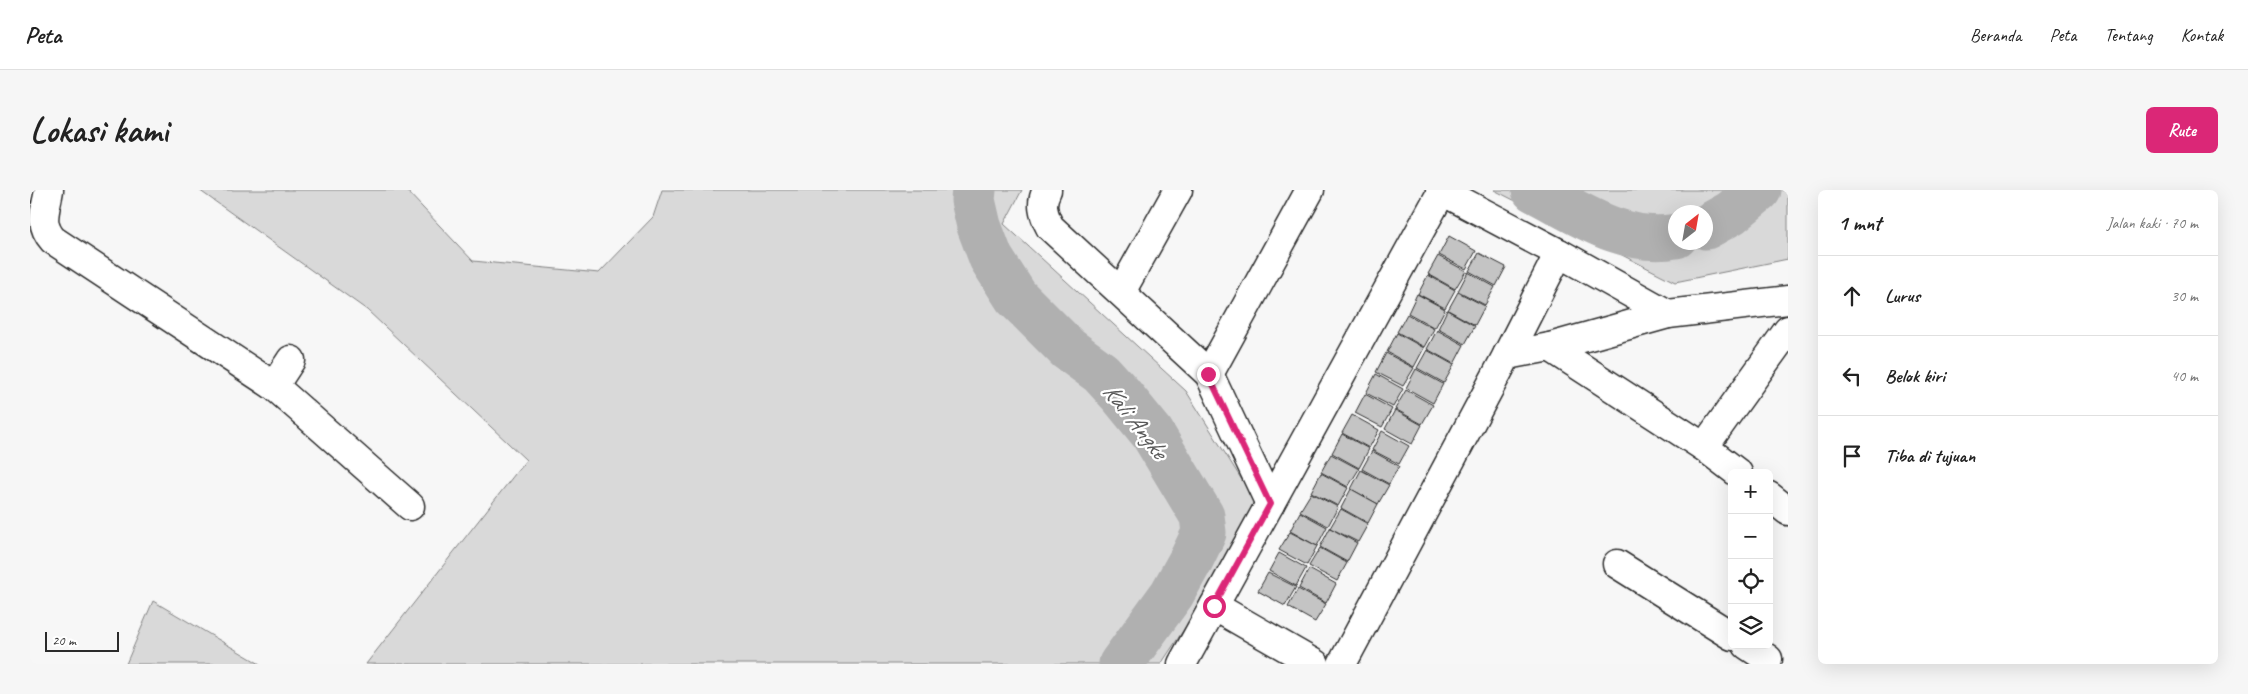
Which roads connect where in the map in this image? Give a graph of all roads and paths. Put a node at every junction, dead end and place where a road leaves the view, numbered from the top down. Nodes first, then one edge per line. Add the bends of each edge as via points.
1 (49, 190) edge
2 (1047, 190) edge
3 (1178, 190) edge
4 (1310, 190) edge
5 (1441, 191) edge
6 (1560, 253) junction
7 (1121, 292) junction
8 (1788, 300) edge
9 (1668, 314) junction
10 (1788, 330) edge
11 (1550, 347) junction
12 (1507, 355) junction
13 (291, 360) dead end
14 (1208, 374) junction
15 (274, 386) junction
16 (1704, 447) junction
17 (1733, 469) edge
18 (1773, 499) edge
19 (1270, 504) junction
20 (410, 506) dead end
21 (1788, 511) edge
22 (1618, 564) dead end
23 (1214, 606) junction
24 (1728, 633) edge
25 (1182, 664) edge
26 (1315, 664) edge
27 (1342, 664) edge

1 - 15 street via 43,224 53,240
2 - 7 street via 1042,200 1050,227
3 - 7 street
4 - 14 street
5 - 6 street
5 - 19 street
6 - 9 street
6 - 12 street
7 - 14 street
8 - 9 street
9 - 11 street
10 - 16 street
11 - 12 street
11 - 16 street
12 - 27 street
13 - 15 street
14 - 19 street
15 - 20 street
16 - 17 street
18 - 21 street
19 - 23 street
22 - 24 street
23 - 25 street
23 - 26 street

